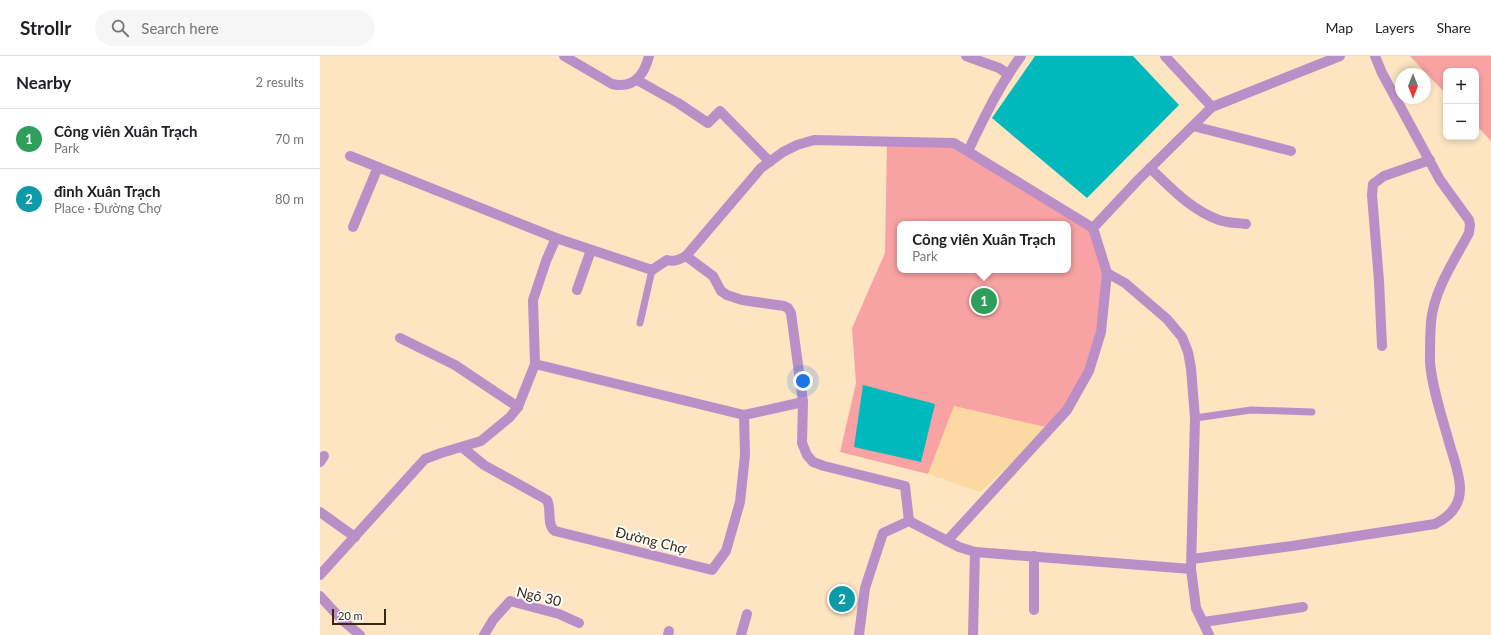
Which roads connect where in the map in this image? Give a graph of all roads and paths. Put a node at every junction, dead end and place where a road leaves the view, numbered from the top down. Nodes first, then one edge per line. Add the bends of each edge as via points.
1 (564, 56) edge
2 (649, 56) edge
3 (966, 56) edge
4 (1020, 56) edge
5 (1165, 56) edge
6 (1340, 56) edge
7 (1374, 56) edge
8 (1008, 74) junction
9 (637, 80) junction
10 (1212, 107) junction
11 (1193, 126) junction
12 (968, 151) junction
13 (1291, 151) dead end
14 (350, 156) dead end
15 (1430, 160) junction
16 (770, 162) junction
17 (378, 168) junction
18 (1150, 168) junction
19 (1246, 224) dead end
20 (353, 228) dead end
21 (1092, 228) junction
22 (556, 238) junction
23 (591, 250) junction
24 (686, 256) junction
25 (652, 270) junction
26 (1107, 273) junction
27 (577, 290) dead end
28 (640, 323) dead end
29 (400, 338) dead end
30 (1382, 346) dead end
31 (535, 364) junction
32 (803, 402) junction
33 (518, 407) junction
34 (1312, 412) dead end
35 (744, 415) junction
36 (1195, 418) junction
37 (463, 448) junction
38 (320, 512) edge
39 (909, 521) junction
40 (355, 537) junction
41 (947, 541) junction
42 (975, 552) junction
43 (1034, 556) junction
44 (1192, 559) junction
45 (1192, 569) junction
46 (320, 575) edge
47 (320, 596) edge
48 (1303, 607) dead end
49 (1034, 610) dead end
50 (747, 614) dead end
51 (1204, 622) junction
52 (579, 623) dead end
53 (360, 635) edge
54 (484, 635) edge
55 (741, 635) edge
56 (859, 635) edge
57 (973, 635) edge
58 (1209, 635) edge

1 - 9 street via 612,84 620,86
2 - 9 street
3 - 8 street
4 - 8 street
5 - 10 street
6 - 10 street
7 - 15 street
8 - 12 street
9 - 16 street via 708,123 720,111
10 - 11 street
11 - 13 street
11 - 18 street
12 - 16 street via 954,143 814,140 783,152
12 - 21 street
14 - 17 street
15 - 30 street via 1384,176 1373,184
15 - 44 street via 1470,225 1469,232 1438,292 1431,322 1430,362 1458,475 1460,490 1457,504 1448,517 1435,524
16 - 24 street via 746,184
17 - 20 street
17 - 22 street
18 - 19 street via 1176,193 1206,214 1220,221
18 - 21 street
21 - 26 street
22 - 23 street
22 - 31 street via 533,300
23 - 25 street
23 - 27 street
24 - 25 street via 679,260 667,260
24 - 32 street via 713,276 721,291 727,296 788,308 792,313
25 - 28 lane
26 - 36 street via 1125,283 1154,307 1182,337 1192,368
26 - 41 street via 1101,332 1089,371 1067,410
29 - 33 street via 455,365
31 - 33 street
31 - 35 street
32 - 35 street
32 - 39 street via 802,443 806,455 813,462 824,466 905,486
33 - 37 street via 482,441
34 - 36 lane via 1251,410
35 - 37 street, Đường Chợ via 745,455 740,502 726,551 712,570 555,531 550,525 547,500 484,465
36 - 44 street
37 - 40 street via 425,459
38 - 40 street
39 - 41 street
39 - 56 street via 884,533 865,588
40 - 46 street
41 - 42 street
42 - 43 street
42 - 57 street
43 - 45 street
43 - 49 street
44 - 45 street
45 - 51 street via 1196,608
47 - 53 street
48 - 51 street
50 - 55 street
51 - 58 street
52 - 54 street, Ngõ 30 via 559,614 510,601

